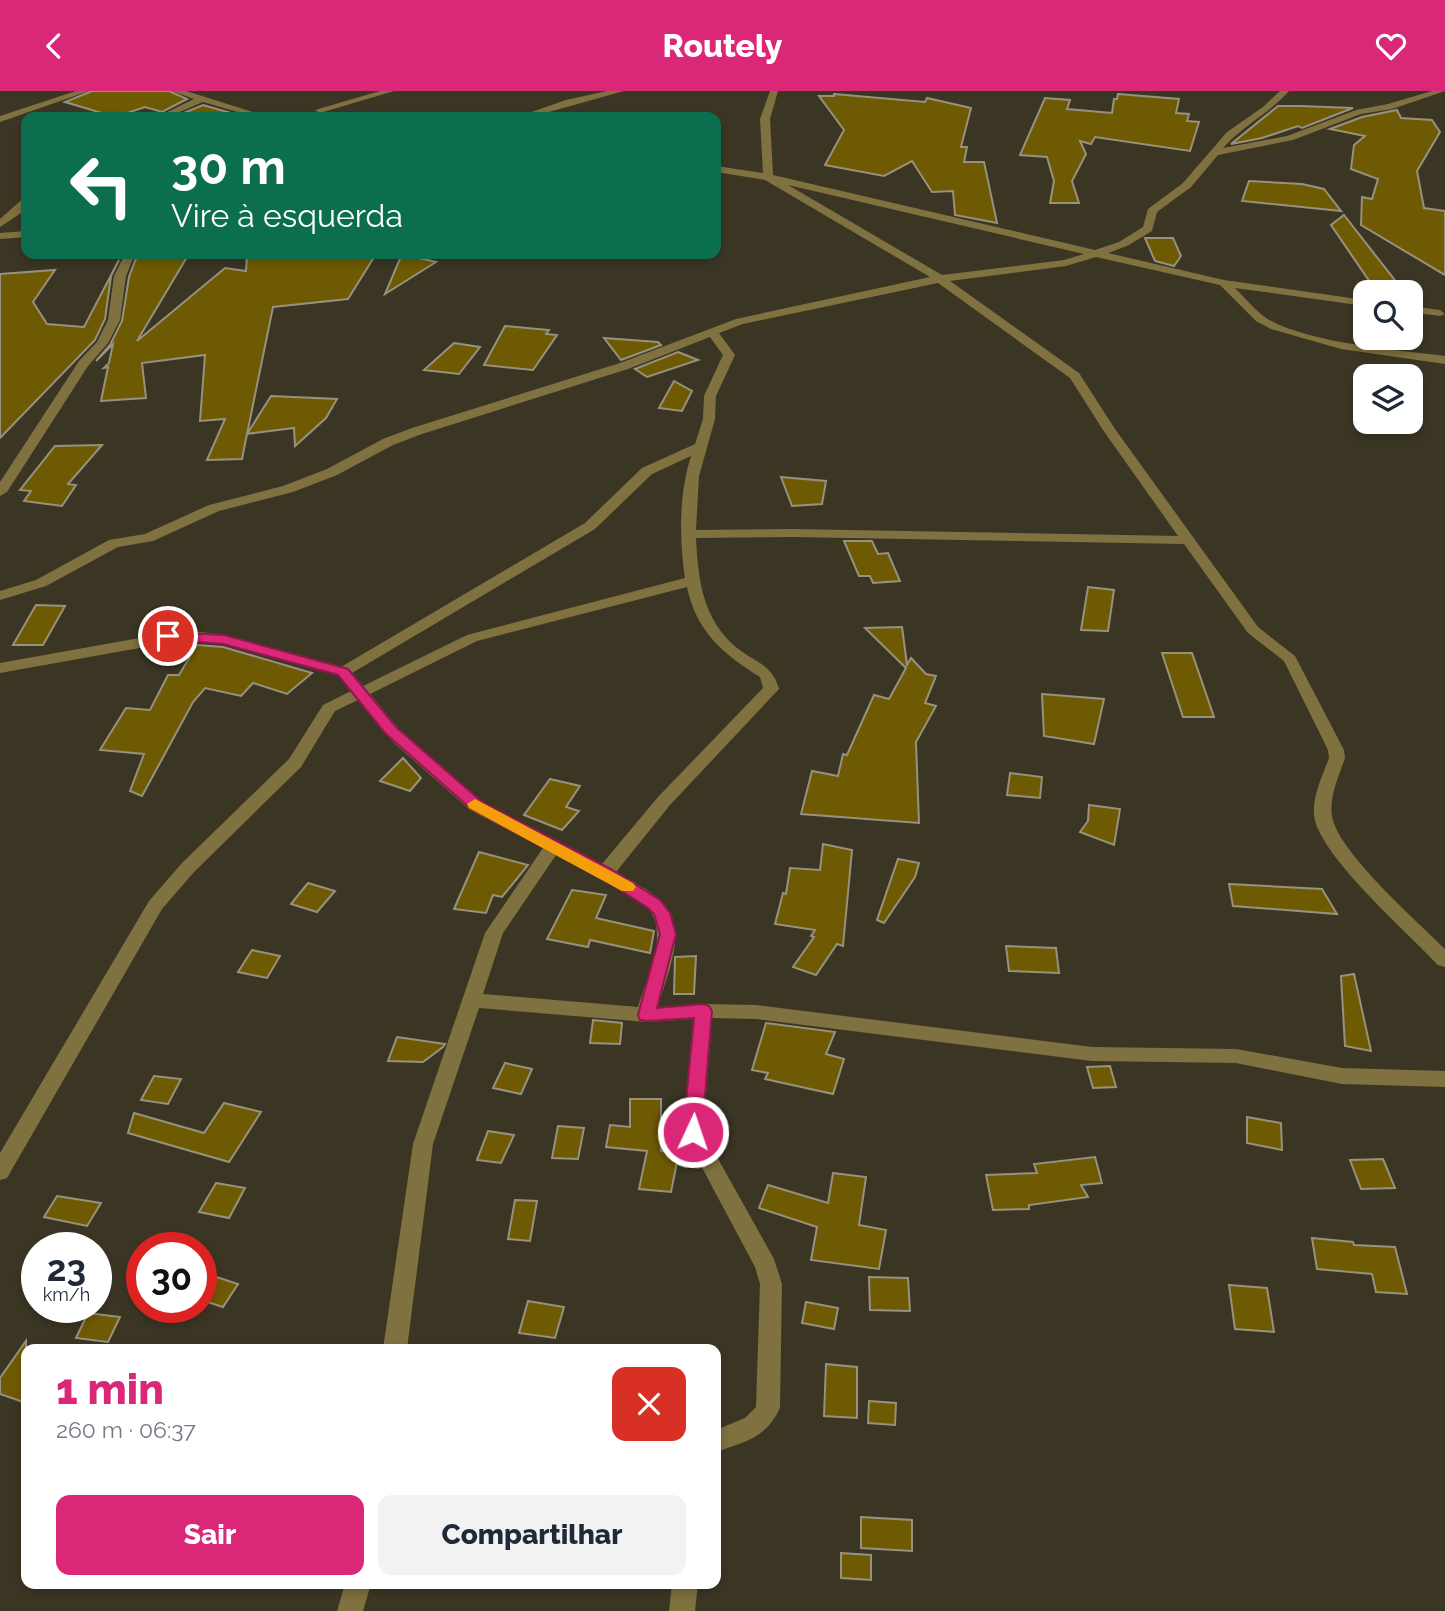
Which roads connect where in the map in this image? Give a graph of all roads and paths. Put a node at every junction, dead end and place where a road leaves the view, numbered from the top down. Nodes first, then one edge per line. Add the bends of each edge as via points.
1 (85, 91) edge
2 (176, 91) edge
3 (390, 91) edge
4 (620, 91) edge
5 (774, 91) edge
6 (1285, 91) edge
7 (1441, 91) edge
8 (202, 99) junction
9 (320, 110) dead end
10 (21, 112) edge
11 (21, 112) edge
12 (172, 112) edge
13 (247, 112) edge
14 (538, 112) edge
15 (0, 119) edge
16 (1215, 152) junction
17 (721, 170) edge
18 (768, 177) junction
19 (21, 207) edge
20 (0, 224) edge
21 (21, 234) edge
22 (0, 236) edge
23 (1091, 253) junction
24 (128, 259) edge
25 (939, 279) junction
26 (1224, 283) junction
27 (1353, 301) edge
28 (1423, 311) edge
29 (1440, 313) dead end
30 (712, 331) junction
31 (1445, 360) edge
32 (699, 447) junction
33 (0, 492) edge
34 (689, 534) junction
35 (1186, 540) junction
36 (692, 581) junction
37 (0, 596) edge
38 (0, 668) edge
39 (343, 672) junction
40 (362, 693) junction
41 (553, 846) junction
42 (605, 873) junction
43 (1445, 960) edge
44 (470, 1000) junction
45 (703, 1011) junction
46 (646, 1015) junction
47 (1445, 1079) edge
48 (0, 1172) edge
49 (396, 1344) edge
50 (721, 1439) edge
51 (357, 1589) edge
52 (684, 1589) edge
53 (350, 1611) edge
54 (682, 1611) edge

1 - 10 street
2 - 8 street
3 - 9 street
4 - 14 street
5 - 18 street via 765,119
6 - 16 street via 1230,134
7 - 16 street via 1359,112 1280,141
8 - 12 street
8 - 13 street
11 - 15 street
16 - 23 street via 1186,185 1152,211 1148,229 1123,244
17 - 18 street
18 - 23 street
18 - 25 street
19 - 20 street
21 - 22 street
23 - 25 street via 1052,265
23 - 26 street
24 - 33 street via 114,320 102,343 83,364
25 - 30 street via 766,314
25 - 35 street via 1076,376
26 - 27 street
26 - 31 street via 1260,319 1275,327 1341,345
28 - 29 street
30 - 32 street via 729,355 723,377 712,391 710,416
30 - 37 street via 624,366 387,442 332,472 214,508 148,538 114,544 41,583
32 - 34 street
32 - 39 street via 647,471 590,526
34 - 35 street
34 - 36 street
35 - 43 street via 1253,630 1290,659 1336,751 1323,801 1324,820 1333,839
36 - 40 street via 472,638
36 - 42 street via 703,617 718,639 767,675 771,689 664,801
38 - 39 street via 184,635 224,639
39 - 40 street
40 - 41 street via 399,739 476,806
40 - 48 street via 329,708 296,762 180,874 155,905
41 - 42 street
41 - 44 street via 502,918
42 - 46 street via 654,904 666,923 668,934
44 - 46 street
44 - 49 street via 423,1144
45 - 46 street
45 - 47 street via 756,1012 1092,1054 1236,1056 1342,1076
45 - 50 street via 693,1132 766,1266 771,1284 768,1408 756,1426
51 - 53 street
52 - 54 street

